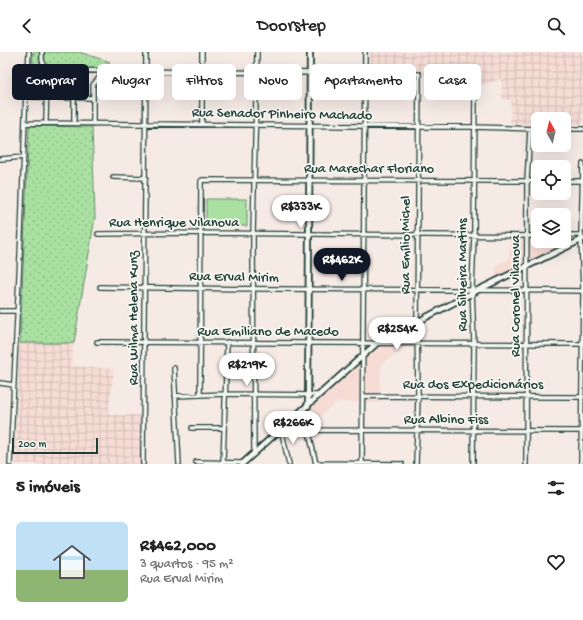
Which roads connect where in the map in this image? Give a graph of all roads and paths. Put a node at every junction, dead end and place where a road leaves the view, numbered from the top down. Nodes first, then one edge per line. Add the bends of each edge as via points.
1 (29, 52) edge
2 (42, 52) edge
3 (146, 52) edge
4 (202, 52) edge
5 (257, 52) edge
6 (310, 52) edge
7 (365, 52) edge
8 (28, 64) edge
9 (43, 64) edge
10 (146, 64) edge
11 (202, 64) edge
12 (257, 64) edge
13 (310, 64) edge
14 (365, 64) edge
15 (302, 74) edge
16 (310, 74) edge
17 (416, 74) edge
18 (97, 81) edge
19 (89, 98) edge
20 (93, 98) junction
21 (26, 100) edge
22 (46, 100) edge
23 (74, 100) edge
24 (146, 100) edge
25 (202, 100) edge
26 (256, 100) edge
27 (310, 100) edge
28 (365, 100) edge
29 (475, 100) edge
30 (46, 120) dead end
31 (74, 120) dead end
32 (26, 123) junction
33 (93, 124) junction
34 (202, 124) junction
35 (146, 125) junction
36 (256, 126) junction
37 (310, 126) junction
38 (365, 127) junction
39 (418, 127) junction
40 (475, 127) junction
41 (530, 129) joint
42 (571, 129) edge
43 (583, 129) edge
44 (24, 157) junction
45 (0, 160) edge
46 (583, 164) edge
47 (112, 177) dead end
48 (146, 178) junction
49 (254, 179) junction
50 (310, 180) junction
51 (364, 180) junction
52 (418, 180) junction
53 (474, 180) junction
54 (527, 181) junction
55 (531, 181) edge
56 (571, 181) edge
57 (583, 181) edge
58 (98, 234) dead end
59 (145, 234) junction
60 (200, 234) junction
61 (253, 234) junction
62 (309, 235) junction
63 (364, 235) junction
64 (417, 236) junction
65 (474, 236) junction
66 (527, 236) junction
67 (531, 236) edge
68 (571, 236) edge
69 (582, 237) edge
70 (527, 266) junction
71 (100, 287) dead end
72 (145, 288) junction
73 (200, 289) junction
74 (480, 289) junction
75 (253, 290) junction
76 (309, 290) junction
77 (364, 290) junction
78 (417, 290) junction
79 (527, 290) junction
80 (583, 291) edge
81 (472, 292) junction
82 (0, 311) edge
83 (17, 311) junction
84 (417, 323) junction
85 (97, 342) dead end
86 (144, 342) junction
87 (199, 342) junction
88 (227, 342) junction
89 (254, 342) junction
90 (308, 342) junction
91 (363, 344) junction
92 (377, 344) junction
93 (417, 344) junction
94 (474, 344) junction
95 (527, 344) junction
96 (583, 344) edge
97 (363, 355) junction
98 (174, 368) dead end
99 (0, 383) edge
100 (14, 385) junction
101 (225, 394) junction
102 (254, 394) junction
103 (200, 395) junction
104 (308, 395) junction
105 (320, 395) junction
106 (175, 396) junction
107 (363, 396) junction
108 (418, 396) junction
109 (473, 396) junction
110 (526, 396) junction
111 (582, 397) edge
112 (306, 408) junction
113 (192, 428) dead end
114 (224, 428) junction
115 (282, 429) junction
116 (309, 430) junction
117 (362, 430) junction
118 (416, 431) junction
119 (473, 431) junction
120 (526, 431) junction
121 (582, 432) edge
122 (254, 454) junction
123 (196, 462) dead end
124 (223, 463) junction
125 (10, 464) edge
126 (143, 464) edge
127 (179, 464) edge
128 (243, 464) edge
129 (289, 464) edge
130 (316, 464) edge
131 (362, 464) edge
132 (402, 464) edge
133 (416, 464) edge
134 (473, 464) edge
135 (526, 464) edge
136 (581, 464) edge

1 - 8 street
2 - 9 street
3 - 10 street, Rua Wilma Helena Kunz
4 - 11 street
5 - 12 street
6 - 13 main road
7 - 14 street
15 - 16 street
17 - 39 street, Rua Emílio Michel via 419,74
18 - 20 street via 93,86
19 - 20 street
20 - 33 street
21 - 32 street
22 - 30 street
23 - 31 street
24 - 35 street, Rua Wilma Helena Kunz
25 - 34 street
26 - 36 street
27 - 37 main road
28 - 38 street
29 - 40 street, Rua Silveira Martins
32 - 33 street, Rua Senador Pinheiro Machado
32 - 44 street
33 - 35 street, Rua Senador Pinheiro Machado
34 - 35 street, Rua Senador Pinheiro Machado
34 - 36 street, Rua Senador Pinheiro Machado
35 - 48 street, Rua Wilma Helena Kunz
36 - 37 street, Rua Senador Pinheiro Machado
36 - 49 street
37 - 38 street, Rua Senador Pinheiro Machado
37 - 50 main road
38 - 39 street, Rua Senador Pinheiro Machado
38 - 51 street
39 - 40 street, Rua Senador Pinheiro Machado
39 - 52 street, Rua Emílio Michel
40 - 41 street, Rua Senador Pinheiro Machado
40 - 53 street, Rua Silveira Martins
41 - 54 street, Rua Coronel Vilanova
42 - 43 street
44 - 45 street
44 - 83 street
46 - 57 street
47 - 48 street
48 - 59 street, Rua Wilma Helena Kunz
49 - 50 street, Rua Marechar Floriano
49 - 60 street, Rua Marechar Floriano via 201,181
49 - 61 street
50 - 51 street, Rua Marechar Floriano
50 - 62 main road
51 - 52 street, Rua Marechar Floriano
51 - 63 street
52 - 53 street, Rua Marechar Floriano
52 - 64 street, Rua Emílio Michel
53 - 54 street, Rua Marechar Floriano
53 - 65 street, Rua Silveira Martins
54 - 55 street, Rua Marechar Floriano
54 - 66 street, Rua Coronel Vilanova
56 - 57 street
57 - 69 street
58 - 59 street, Rua Henrique Vilanova
59 - 60 street, Rua Henrique Vilanova
59 - 72 street, Rua Wilma Helena Kunz
60 - 61 street, Rua Henrique Vilanova
60 - 73 street
61 - 62 street, Rua Henrique Vilanova
61 - 75 street
62 - 63 street, Rua Henrique Vilanova
62 - 76 main road
63 - 64 street, Rua Henrique Vilanova
63 - 77 street
64 - 65 street, Rua Henrique Vilanova
64 - 78 street, Rua Emílio Michel
65 - 66 street, Rua Henrique Vilanova
65 - 81 street, Rua Silveira Martins
66 - 67 street, Rua Henrique Vilanova
66 - 70 street, Rua Coronel Vilanova
68 - 69 street
69 - 70 main road
69 - 80 street
70 - 74 main road
70 - 79 street, Rua Coronel Vilanova
71 - 72 street, Rua Erval Mirim
72 - 73 street, Rua Erval Mirim
72 - 86 street, Rua Wilma Helena Kunz
73 - 75 street, Rua Erval Mirim
73 - 87 street
74 - 79 street
74 - 81 main road
75 - 76 street, Rua Erval Mirim
75 - 89 street
76 - 77 street, Rua Erval Mirim
76 - 90 main road
77 - 78 street, Rua Erval Mirim
77 - 91 street
78 - 81 street, Rua Erval Mirim
78 - 84 street, Rua Emílio Michel
79 - 80 street
79 - 95 street, Rua Coronel Vilanova
80 - 96 street
81 - 84 main road
81 - 94 street, Rua Silveira Martins
82 - 83 street
83 - 100 street
84 - 92 main road
84 - 93 street, Rua Emílio Michel
85 - 86 street, Rua Emiliano de Macedo
86 - 87 street, Rua Emiliano de Macedo
86 - 126 street, Rua Wilma Helena Kunz
87 - 88 street, Rua Emiliano de Macedo
87 - 103 street
88 - 89 street, Rua Emiliano de Macedo
88 - 101 street
89 - 90 street, Rua Emiliano de Macedo
89 - 102 street
90 - 91 street, Rua Emiliano de Macedo
90 - 104 main road
91 - 92 street, Rua Emiliano de Macedo
91 - 97 street
92 - 93 street, Rua Emiliano de Macedo
92 - 97 main road
93 - 94 street, Rua Emiliano de Macedo
93 - 108 street, Rua Emílio Michel
94 - 95 street, Rua Emiliano de Macedo
94 - 109 street, Rua Silveira Martins
95 - 96 street, Rua Emiliano de Macedo
95 - 110 street, Rua Coronel Vilanova
96 - 111 street
97 - 105 main road
97 - 107 street
98 - 106 street
99 - 100 street
100 - 125 street
101 - 102 street
101 - 103 street
101 - 114 street
102 - 104 street
102 - 122 street
103 - 106 street
104 - 105 street
104 - 112 main road
105 - 112 main road
106 - 127 street
107 - 108 street, Rua dos Expedicionários
107 - 117 street
108 - 109 street, Rua dos Expedicionários
108 - 118 street, Rua Emílio Michel
109 - 110 street, Rua dos Expedicionários
109 - 119 street, Rua Silveira Martins
110 - 111 street, Rua dos Expedicionários
110 - 120 street, Rua Coronel Vilanova
111 - 121 street
112 - 115 main road
112 - 116 street
113 - 114 street
114 - 124 street
115 - 122 main road
115 - 129 street
116 - 117 street, Rua Albino Fiss
116 - 130 street
117 - 118 street, Rua Albino Fiss
117 - 131 street
118 - 119 street, Rua Albino Fiss
118 - 133 street, Rua Emílio Michel
119 - 120 street, Rua Albino Fiss
119 - 134 street, Rua Silveira Martins
120 - 121 street, Rua Albino Fiss
120 - 135 street, Rua Coronel Vilanova
121 - 136 street
122 - 128 main road
123 - 124 street
124 - 128 street
130 - 131 street
131 - 132 street

